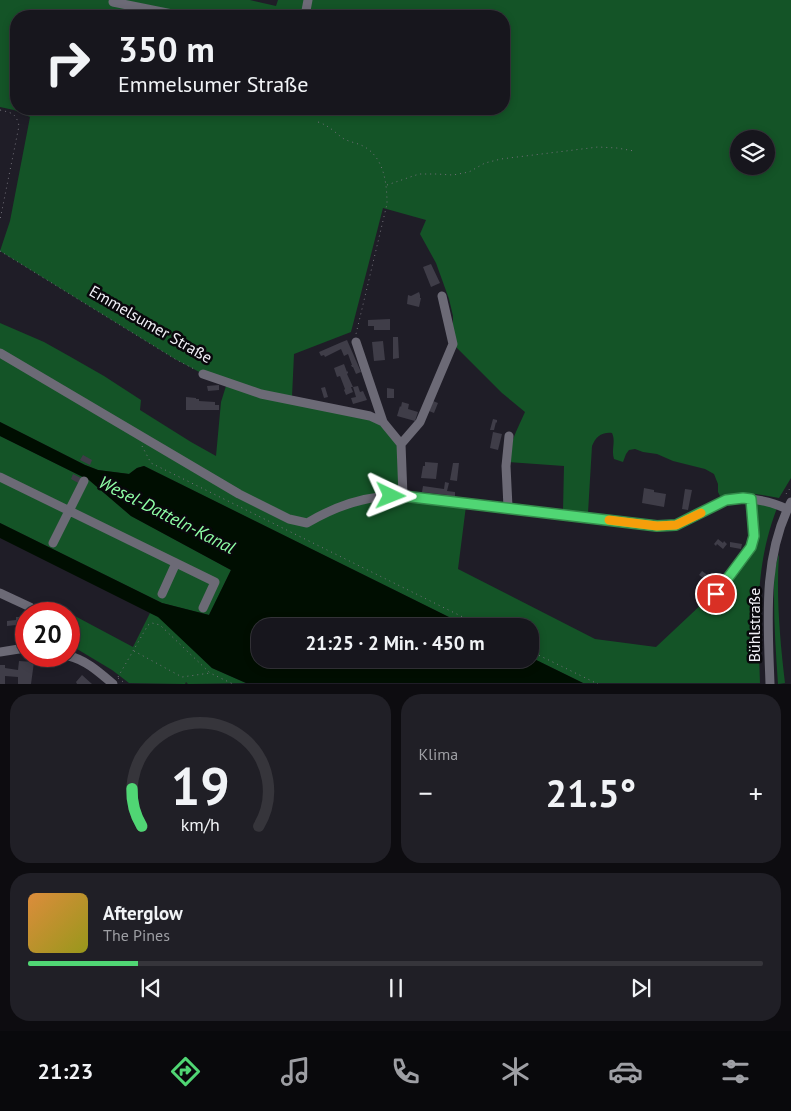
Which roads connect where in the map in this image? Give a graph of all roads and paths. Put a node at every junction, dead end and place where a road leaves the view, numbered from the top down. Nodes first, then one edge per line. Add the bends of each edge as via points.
1 (113, 2) dead end
2 (152, 10) edge
3 (14, 115) edge
4 (318, 122) dead end
5 (634, 151) dead end
6 (386, 185) junction
7 (0, 220) edge
8 (0, 252) edge
9 (442, 296) dead end
10 (356, 342) joint
11 (0, 354) edge
12 (203, 374) joint
13 (383, 422) junction
14 (134, 433) junction
15 (510, 436) dead end
16 (401, 444) junction
17 (0, 477) edge
18 (84, 481) dead end
19 (403, 496) junction
20 (751, 499) junction
21 (789, 506) edge
22 (508, 508) junction
23 (69, 511) junction
24 (53, 543) dead end
25 (176, 563) junction
26 (0, 593) edge
27 (162, 594) dead end
28 (716, 594) dead end
29 (19, 602) edge
30 (203, 608) dead end
31 (465, 618) edge
32 (15, 650) edge
33 (133, 650) junction
34 (0, 652) edge
35 (539, 655) edge
36 (80, 660) edge
37 (210, 673) junction
38 (113, 684) edge
39 (233, 684) edge
40 (598, 684) edge
41 (770, 684) edge

1 - 2 street
3 - 7 path via 19,126
4 - 6 path via 376,156
5 - 6 path via 598,147 501,159 484,163 469,172 419,174
6 - 10 path via 387,204 356,330
8 - 12 path, Emmelsumer Straße
9 - 16 street via 453,344 420,422
10 - 13 street
11 - 14 street
12 - 13 street, Emmelsumer Straße via 261,394 370,416
13 - 16 street
14 - 19 street via 289,519 308,523 352,503
14 - 31 path via 151,463
15 - 22 street via 506,466
16 - 19 street
17 - 23 street
18 - 23 street
19 - 22 street
20 - 21 street
20 - 22 street via 726,500 676,525 657,526
20 - 28 street via 754,536 751,547
21 - 41 street, Bühlstraße via 779,529 770,571
23 - 24 street
23 - 25 street
25 - 27 street
25 - 30 street via 215,582
26 - 29 street
32 - 34 street
33 - 37 path via 182,677
33 - 37 path via 148,625 160,625
33 - 38 path
35 - 40 path
36 - 38 street
37 - 39 path

